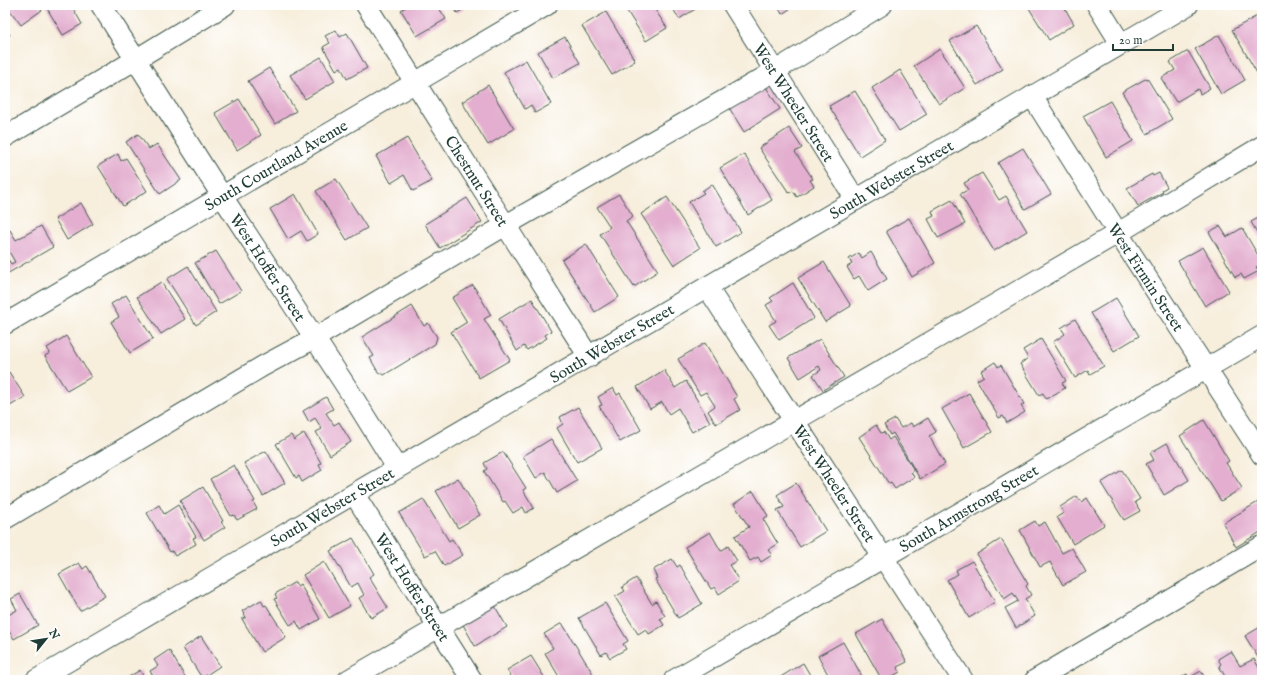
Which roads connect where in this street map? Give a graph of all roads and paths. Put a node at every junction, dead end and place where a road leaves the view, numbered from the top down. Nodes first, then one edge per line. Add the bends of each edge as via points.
1 (101, 5) edge
2 (225, 5) edge
3 (366, 5) edge
4 (547, 5) edge
5 (733, 5) edge
6 (882, 5) edge
7 (1097, 5) edge
8 (1188, 5) edge
9 (1121, 44) junction
10 (135, 60) junction
11 (775, 71) junction
12 (416, 82) junction
13 (1032, 96) junction
14 (5, 137) edge
15 (1262, 146) edge
16 (222, 196) junction
17 (856, 200) junction
18 (506, 225) junction
19 (1118, 233) junction
20 (707, 287) junction
21 (5, 324) edge
22 (1262, 336) edge
23 (315, 338) junction
24 (589, 356) junction
25 (1206, 369) junction
26 (793, 421) junction
27 (1262, 455) edge
28 (397, 468) junction
29 (354, 494) junction
30 (5, 519) edge
31 (1262, 546) edge
32 (884, 557) junction
33 (439, 628) junction
34 (36, 680) edge
35 (348, 680) edge
36 (472, 680) edge
37 (674, 680) edge
38 (963, 680) edge
39 (1035, 680) edge

1 - 10 street, West Hoffer Street
2 - 10 street
3 - 12 street, Chestnut Street
4 - 12 street, South Courtland Avenue
5 - 11 street, West Wheeler Street
6 - 11 street
7 - 9 street
8 - 9 street, South Webster Street
9 - 13 street, South Webster Street
10 - 14 street
10 - 16 street, West Hoffer Street
11 - 17 street, West Wheeler Street
11 - 18 street
12 - 16 street, South Courtland Avenue
12 - 18 street, Chestnut Street
13 - 17 street, South Webster Street
13 - 19 street, West Firmin Street
15 - 19 street
16 - 21 street, South Courtland Avenue
16 - 23 street, West Hoffer Street
17 - 20 street, South Webster Street
18 - 23 street
18 - 24 street, Chestnut Street
19 - 25 street, West Firmin Street
19 - 26 street
20 - 24 street, South Webster Street
20 - 26 street, West Wheeler Street
22 - 25 street, South Armstrong Street
23 - 28 street, West Hoffer Street
23 - 30 street via 263,366
24 - 28 street, South Webster Street
25 - 27 street, West Firmin Street
25 - 32 street, South Armstrong Street
26 - 32 street, West Wheeler Street
26 - 33 street
28 - 29 street, South Webster Street
29 - 33 street, West Hoffer Street
29 - 34 street, South Webster Street
31 - 39 street
32 - 37 street, South Armstrong Street
32 - 38 street, West Wheeler Street
33 - 35 street
33 - 36 street, West Hoffer Street

